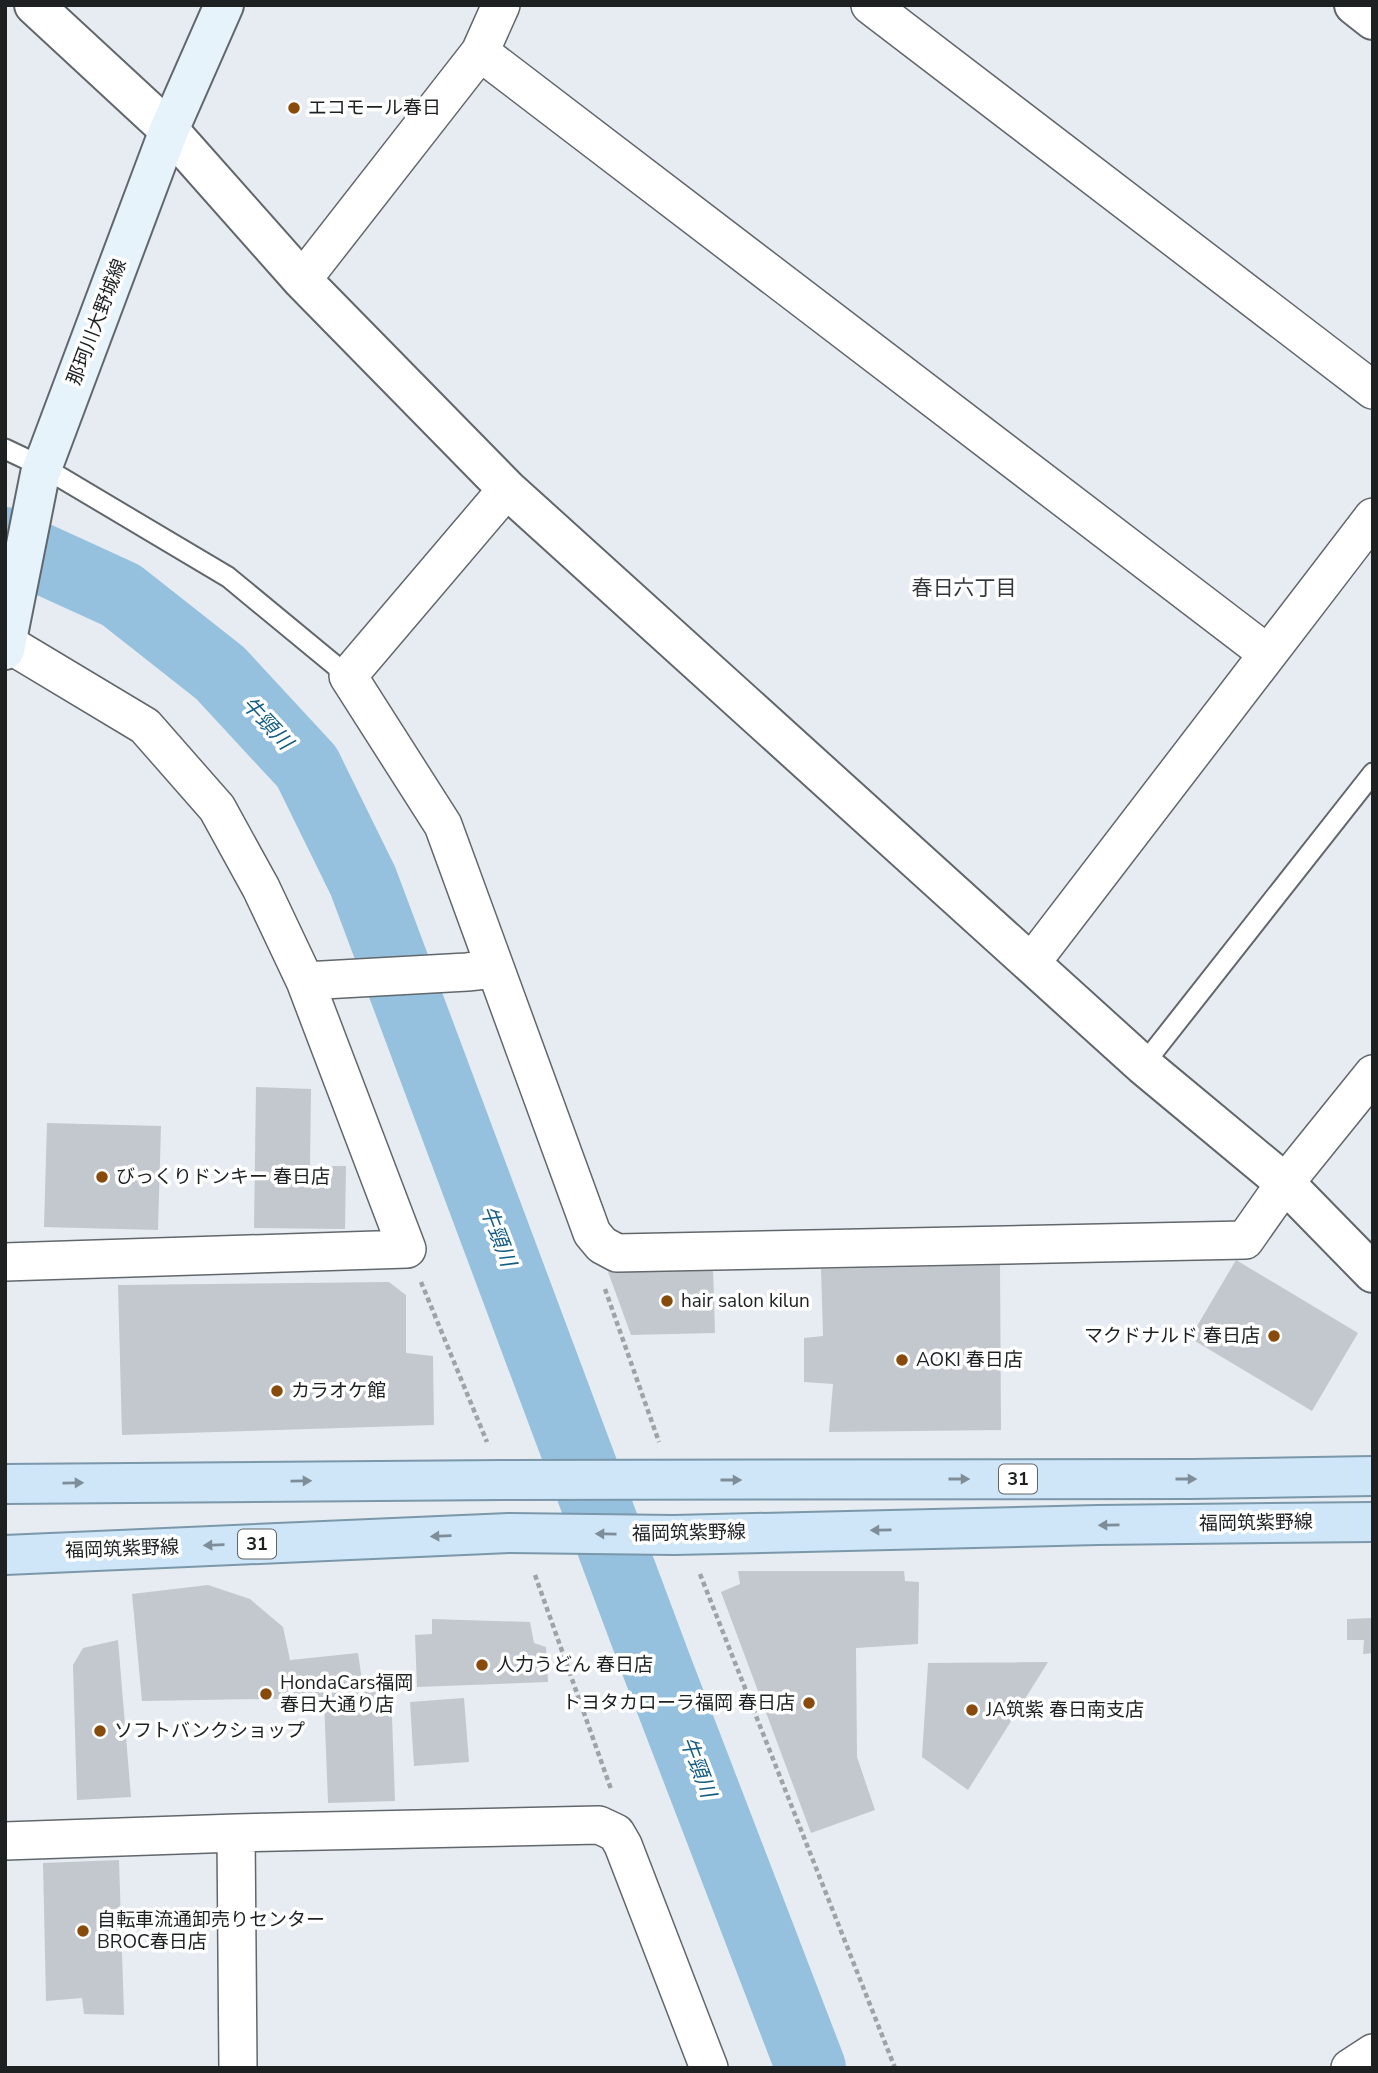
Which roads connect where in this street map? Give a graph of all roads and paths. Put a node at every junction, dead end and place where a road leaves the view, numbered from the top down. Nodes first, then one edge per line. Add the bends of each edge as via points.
1 (34, 5) edge
2 (223, 5) edge
3 (501, 5) edge
4 (870, 5) edge
5 (1353, 5) edge
6 (1373, 20) edge
7 (480, 52) junction
8 (169, 130) junction
9 (302, 280) junction
10 (1373, 390) edge
11 (5, 449) edge
12 (42, 471) junction
13 (507, 489) junction
14 (1373, 517) edge
15 (6, 639) edge
16 (1268, 654) junction
17 (348, 676) junction
18 (1373, 773) edge
19 (1031, 963) junction
20 (481, 970) junction
21 (315, 980) junction
22 (1143, 1065) junction
23 (1373, 1074) edge
24 (1285, 1183) junction
25 (407, 1249) junction
26 (5, 1262) edge
27 (1373, 1273) edge
28 (605, 1289) dead end
29 (487, 1442) dead end
30 (662, 1465) junction
31 (1373, 1476) edge
32 (5, 1484) edge
33 (1373, 1522) edge
34 (5, 1555) edge
35 (697, 1568) dead end
36 (535, 1576) dead end
37 (613, 1793) dead end
38 (236, 1833) junction
39 (5, 1841) edge
40 (1373, 2053) edge
41 (238, 2068) edge
42 (709, 2068) edge
43 (895, 2068) edge
44 (1350, 2068) edge

1 - 8 street
2 - 8 main road, 那珂川大野城線
3 - 7 street
4 - 10 street
5 - 6 street
7 - 9 street
7 - 16 street
8 - 9 street
8 - 12 main road, 那珂川大野城線
9 - 13 street
11 - 12 lane
12 - 15 main road, 那珂川大野城線
12 - 17 lane via 228,577
13 - 17 street
13 - 19 street
14 - 16 street
15 - 21 street via 145,726 159,740 217,808
16 - 19 street
17 - 20 street via 443,825
18 - 22 lane
19 - 22 street
20 - 21 street
20 - 24 street via 592,1233 602,1245 617,1252 1245,1240
21 - 25 street
22 - 24 street
23 - 24 street
24 - 27 street
25 - 26 street
25 - 29 path
28 - 30 path
30 -> 31 main road, 31 via 1164,1479
32 -> 30 main road, 31 via 502,1480
33 -> 34 main road, 福岡筑紫野線 / 31 via 674,1535 509,1533
35 - 43 path
36 - 37 path
38 - 39 street
38 - 41 street
38 - 42 street via 599,1825 616,1833
40 - 44 street

